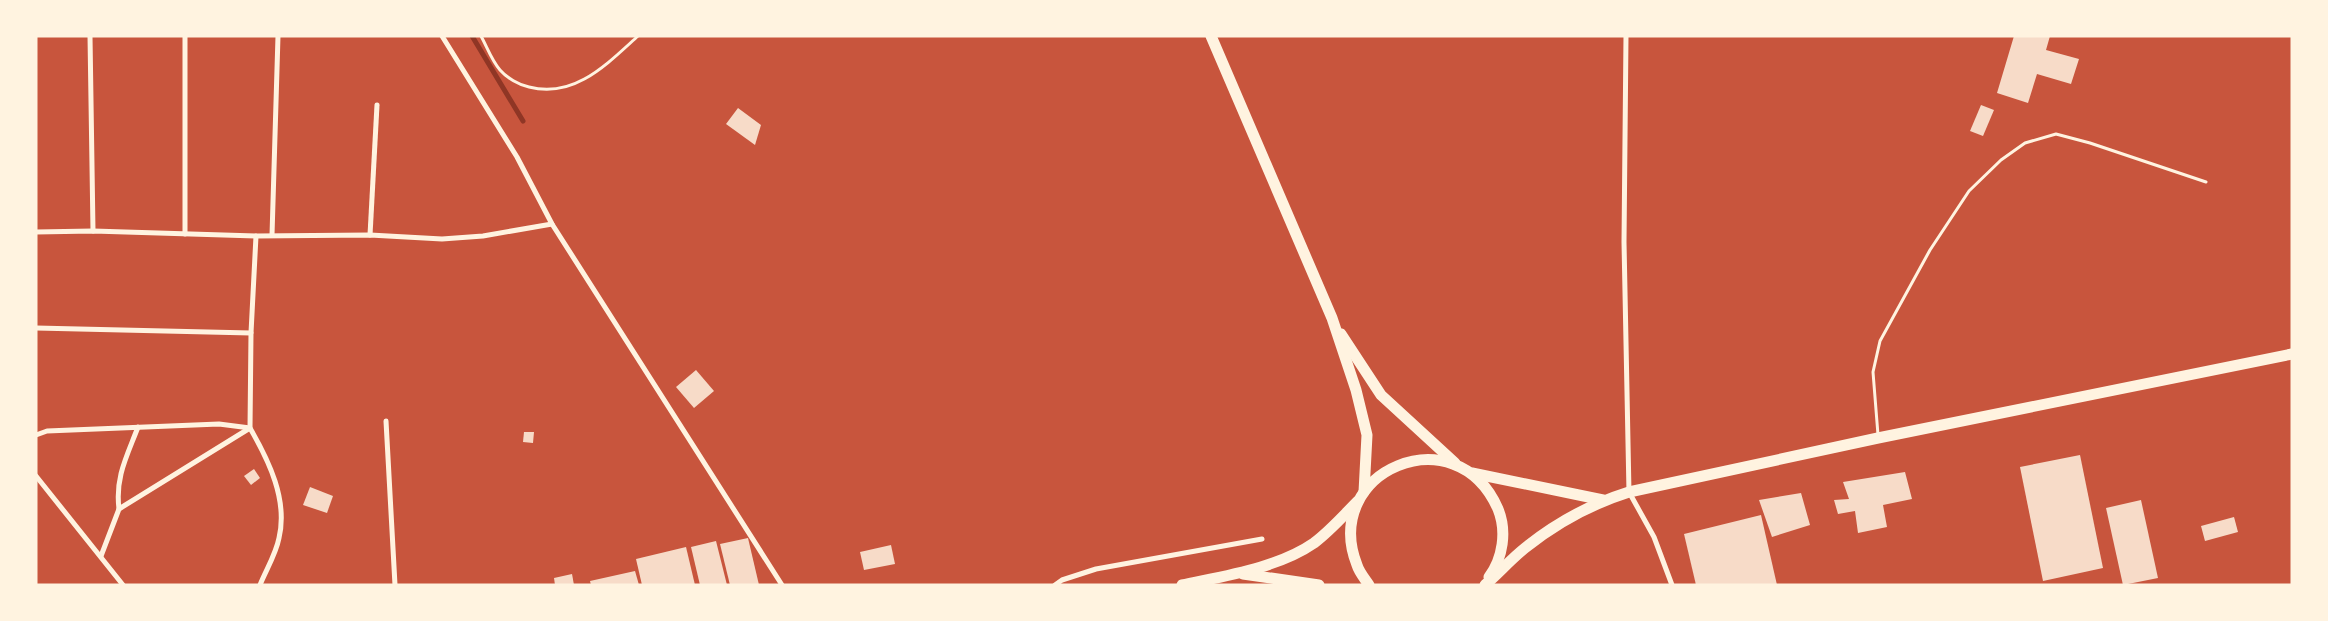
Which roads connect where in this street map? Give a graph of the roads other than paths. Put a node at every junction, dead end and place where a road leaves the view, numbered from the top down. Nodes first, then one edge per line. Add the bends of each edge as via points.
1 (90, 36) edge
2 (185, 36) edge
3 (278, 36) edge
4 (442, 36) edge
5 (481, 36) edge
6 (638, 36) edge
7 (1211, 36) edge
8 (1626, 36) edge
9 (377, 105) dead end
10 (2206, 182) dead end
11 (552, 224) junction
12 (93, 231) junction
13 (36, 232) edge
14 (185, 234) junction
15 (370, 235) junction
16 (256, 236) junction
17 (272, 236) junction
18 (1332, 318) junction
19 (36, 328) edge
20 (251, 333) junction
21 (2292, 354) edge
22 (386, 421) dead end
23 (138, 427) junction
24 (250, 428) junction
25 (36, 435) edge
26 (1878, 438) junction
27 (1456, 465) junction
28 (1472, 473) junction
29 (36, 476) edge
30 (1629, 492) junction
31 (1361, 496) junction
32 (1604, 500) junction
33 (119, 510) junction
34 (1262, 539) dead end
35 (101, 556) junction
36 (1239, 574) junction
37 (123, 585) edge
38 (260, 585) edge
39 (395, 585) edge
40 (782, 585) edge
41 (1055, 585) edge
42 (1182, 585) edge
43 (1319, 585) edge
44 (1369, 585) edge
45 (1484, 585) edge
46 (1672, 585) edge

1 - 12 street
2 - 14 street
3 - 17 street
4 - 11 street via 517,157
5 - 6 lane via 500,70 520,85 545,92 569,87 600,70
7 - 18 main road
8 - 30 street via 1624,242
9 - 15 street
10 - 26 lane via 2056,134 2025,143 2001,160 1969,191 1930,250 1880,341 1873,372
11 - 15 street via 483,236 442,239
11 - 40 street
12 - 13 street
12 - 14 street
14 - 16 street
15 - 17 street
16 - 17 street
16 - 20 street
18 - 27 main road via 1381,395
18 - 31 main road via 1367,435
19 - 20 street
20 - 24 street
21 - 26 main road
22 - 39 street
23 - 24 street via 219,424
23 - 25 street via 47,431
23 - 33 street via 120,476 117,491
24 - 33 street
24 - 38 street via 276,484 282,520 279,541
26 - 30 main road
27 - 28 main road
27 - 31 main road via 1431,458 1405,461 1382,473
28 - 32 main road
28 - 45 main road via 1490,492 1501,516 1503,542 1496,568
29 - 35 street
30 - 32 main road
30 - 46 street via 1654,537
31 - 36 main road via 1312,544
31 - 44 main road via 1351,522 1351,545 1357,567
32 - 45 main road via 1559,524 1524,549
33 - 35 street
34 - 41 street via 1096,569
35 - 37 street
36 - 42 main road
36 - 43 main road

